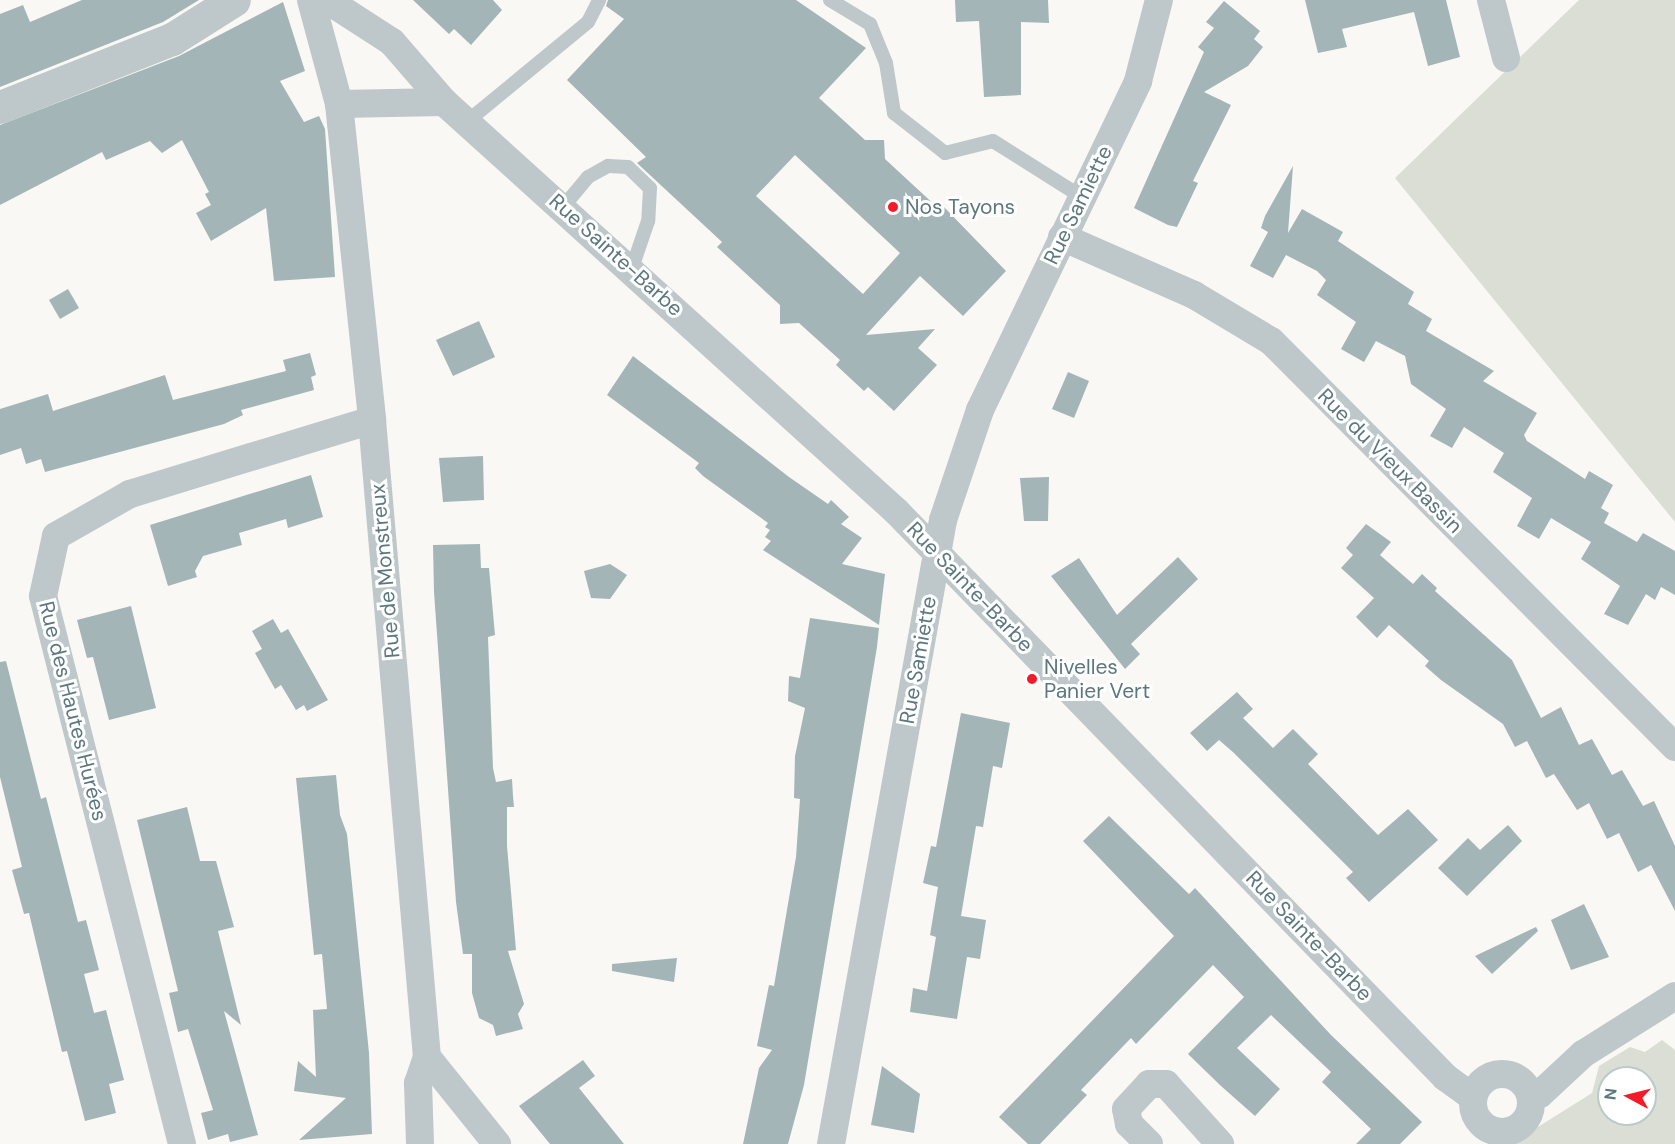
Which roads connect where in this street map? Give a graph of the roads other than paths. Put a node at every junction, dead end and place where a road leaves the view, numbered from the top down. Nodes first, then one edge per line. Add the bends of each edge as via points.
1 (234, 0) edge
2 (311, 0) edge
3 (327, 0) edge
4 (599, 0) edge
5 (830, 0) edge
6 (1159, 0) edge
7 (1491, 0) edge
8 (1506, 58) dead end
9 (444, 102) junction
10 (339, 104) junction
11 (0, 107) edge
12 (469, 120) junction
13 (1082, 197) junction
14 (563, 207) junction
15 (1062, 237) junction
16 (632, 268) junction
17 (372, 420) junction
18 (937, 553) junction
19 (1675, 747) edge
20 (1675, 996) edge
21 (427, 1057) junction
22 (1531, 1096) junction
23 (1475, 1121) edge
24 (182, 1144) edge
25 (420, 1144) edge
26 (497, 1144) edge
27 (831, 1144) edge
28 (1149, 1144) edge
29 (1220, 1144) edge

1 - 11 street via 172,39
2 - 10 street, Rue de Monstreux
3 - 9 street, Rue Sainte-Barbe via 392,42
4 - 12 lane via 588,22
5 - 13 lane via 870,24 886,63 894,112 945,153 993,141
6 - 13 street, Rue Samiette via 1138,81
7 - 8 street
9 - 10 street
9 - 12 street, Rue Sainte-Barbe
10 - 17 street, Rue de Monstreux
12 - 14 street, Rue Sainte-Barbe
13 - 15 street, Rue Samiette
14 - 16 street, Rue Sainte-Barbe
14 - 16 lane via 588,177 608,166 628,167 650,188 648,221
15 - 18 street, Rue Samiette via 980,411 943,520
15 - 19 street, Rue du Vieux Bassin via 1194,295 1271,341
16 - 18 street, Rue Sainte-Barbe
17 - 21 street, Rue de Monstreux
17 - 24 street, Rue des Hautes Hurées via 130,494 56,536 43,596
18 - 23 street, Rue Sainte-Barbe via 1445,1077
18 - 27 street, Rue Samiette
20 - 22 street via 1583,1054 1540,1094
21 - 25 street, Rue de Monstreux via 418,1083
21 - 26 street
22 - 23 street via 1529,1115 1516,1129 1496,1132
22 - 23 street via 1520,1079 1502,1073 1483,1080
28 - 29 street via 1129,1124 1126,1108 1149,1084 1166,1084

